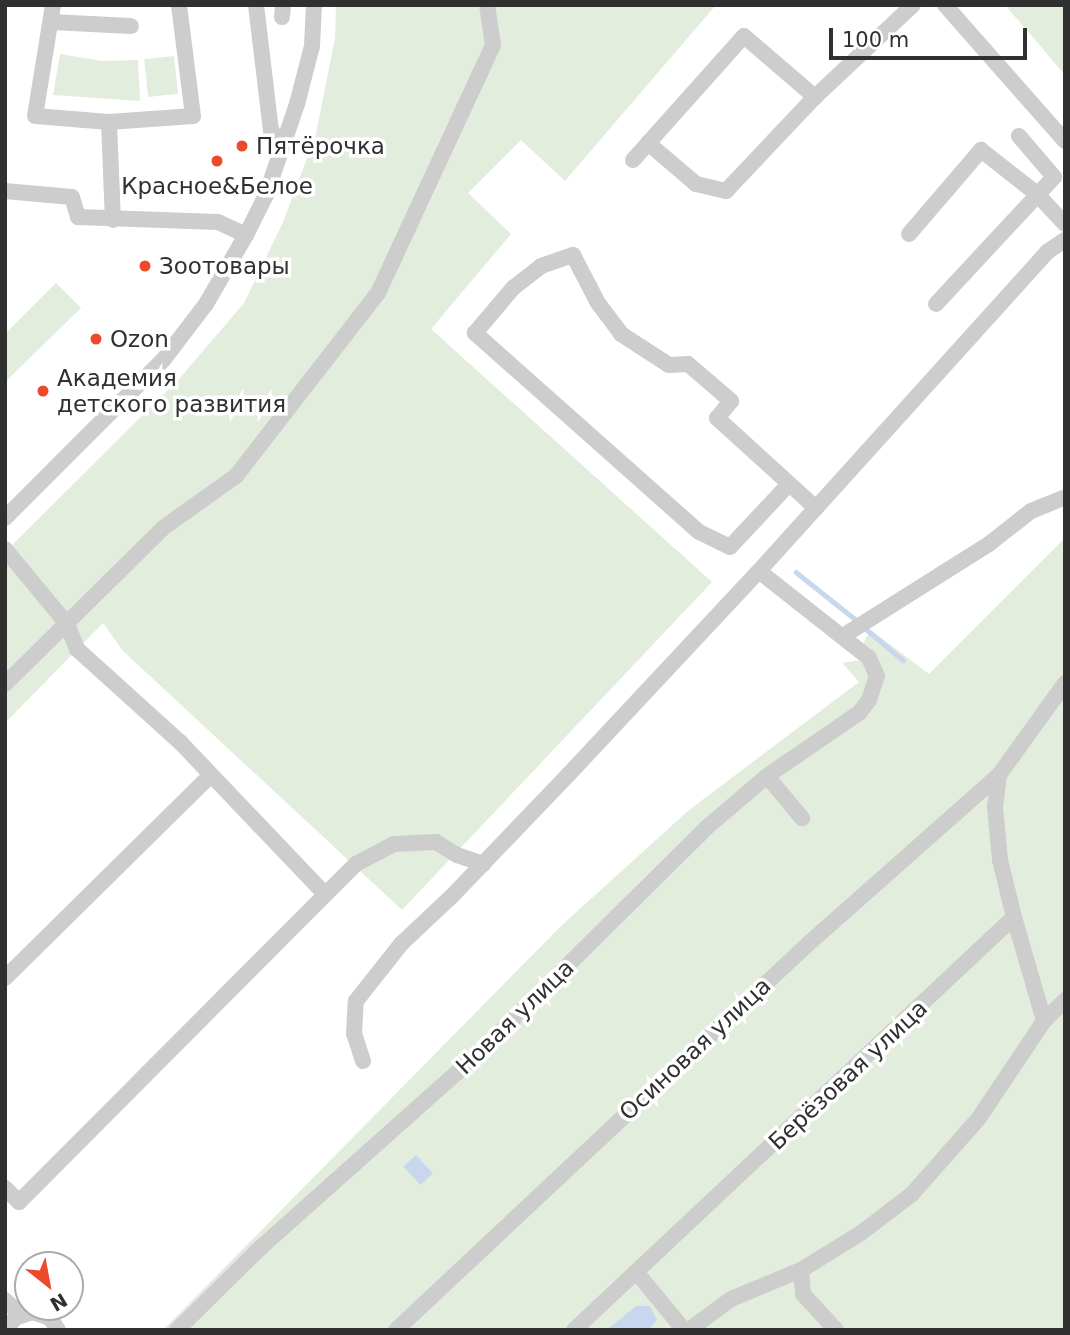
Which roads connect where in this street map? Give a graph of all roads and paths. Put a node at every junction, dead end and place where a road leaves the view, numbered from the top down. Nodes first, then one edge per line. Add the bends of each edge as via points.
1 (53, 5) edge
2 (179, 5) edge
3 (256, 5) edge
4 (314, 5) edge
5 (487, 5) edge
6 (913, 5) edge
7 (944, 5) edge
8 (51, 22) junction
9 (131, 26) dead end
10 (815, 97) junction
11 (109, 122) junction
12 (1019, 136) dead end
13 (1065, 141) edge
14 (285, 143) junction
15 (648, 143) junction
16 (633, 160) dead end
17 (5, 191) edge
18 (1037, 194) junction
19 (113, 220) junction
20 (1065, 224) edge
21 (909, 234) dead end
22 (246, 235) junction
23 (1065, 240) edge
24 (936, 304) dead end
25 (789, 484) junction
26 (1065, 497) edge
27 (816, 508) junction
28 (5, 518) edge
29 (5, 549) edge
30 (759, 571) junction
31 (67, 624) junction
32 (843, 636) junction
33 (1065, 683) edge
34 (5, 684) edge
35 (999, 775) junction
36 (210, 776) junction
37 (766, 776) junction
38 (802, 818) dead end
39 (483, 864) junction
40 (324, 893) junction
41 (1014, 917) junction
42 (5, 978) edge
43 (1065, 1000) edge
44 (1044, 1021) junction
45 (363, 1061) dead end
46 (5, 1188) edge
47 (801, 1270) junction
48 (637, 1273) junction
49 (177, 1330) edge
50 (396, 1330) edge
51 (574, 1330) edge
52 (684, 1330) edge
53 (690, 1330) edge
54 (836, 1330) edge

1 - 8 street
2 - 11 street via 193,116
3 - 14 street via 271,130
4 - 14 street via 312,46
5 - 31 street via 494,45 379,293 236,476 163,528
6 - 10 street
7 - 13 street
8 - 9 street
8 - 11 street via 35,116
10 - 15 street via 726,191 696,184
10 - 15 street via 744,36
11 - 19 street
12 - 18 street via 1054,177
14 - 22 street
15 - 16 street
17 - 19 street via 72,197 78,217
18 - 20 street
18 - 21 street via 981,150
18 - 24 street
19 - 22 street via 218,222
22 - 28 street via 206,304 164,359
23 - 27 street via 1047,252
25 - 25 street via 717,418 732,401 688,364 669,365 621,334 598,303 573,255 541,266 513,288 475,332 699,532 730,547
25 - 27 street
26 - 32 street via 1031,511 989,544
27 - 30 street
29 - 31 street
30 - 32 street
30 - 39 street
31 - 34 street
31 - 36 street via 77,649 180,742
32 - 37 street, Новая улица via 869,658 877,676 869,700 859,713
33 - 35 street, Осиновая улица
35 - 41 street via 995,807 1000,860
35 - 50 street, Осиновая улица via 808,944
36 - 40 street
36 - 42 street
37 - 38 street
37 - 49 street, Новая улица via 706,828 482,1051 259,1249
39 - 40 street via 436,842 394,844 356,864
39 - 45 street via 401,944 356,1001 354,1034
40 - 46 street via 19,1202
41 - 44 street
41 - 48 street, Берёзовая улица
43 - 44 street
44 - 47 street via 979,1118 912,1194
47 - 53 street via 731,1299
47 - 54 street via 803,1294
48 - 51 street, Берёзовая улица
48 - 52 street

